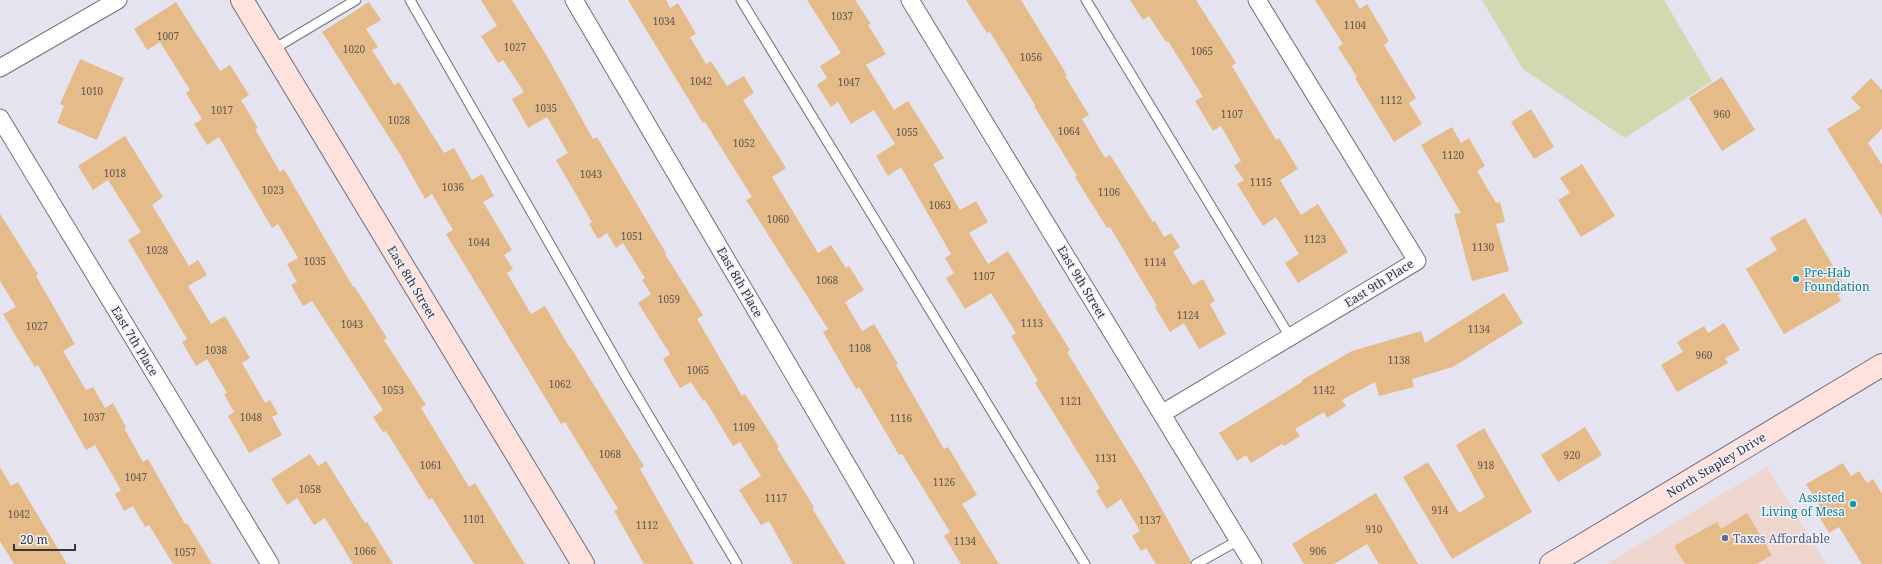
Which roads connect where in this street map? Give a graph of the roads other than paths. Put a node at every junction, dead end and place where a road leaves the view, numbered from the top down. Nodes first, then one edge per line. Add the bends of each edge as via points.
1 (118, 0) edge
2 (242, 0) edge
3 (356, 0) edge
4 (410, 0) edge
5 (574, 0) edge
6 (741, 0) edge
7 (910, 0) edge
8 (1086, 0) edge
9 (1257, 0) edge
10 (272, 50) junction
11 (0, 68) edge
12 (0, 118) edge
13 (1290, 337) junction
14 (1882, 365) edge
15 (1163, 413) junction
16 (1239, 540) junction
17 (270, 564) edge
18 (583, 564) edge
19 (737, 564) edge
20 (906, 564) edge
21 (1086, 564) edge
22 (1196, 564) edge
23 (1253, 564) edge
24 (1551, 564) edge

1 - 11 street
2 - 10 street, East 8th Street
3 - 10 lane
4 - 19 lane
5 - 20 street, East 8th Place
6 - 21 lane
7 - 15 street, East 9th Street
8 - 13 lane
9 - 13 street, East 9th Place via 1417,261
10 - 18 street, East 8th Street
12 - 17 street, East 7th Place
13 - 15 street, East 9th Place
14 - 24 street, North Stapley Drive
15 - 16 street, East 9th Street
16 - 22 lane
16 - 23 street, East 9th Street

